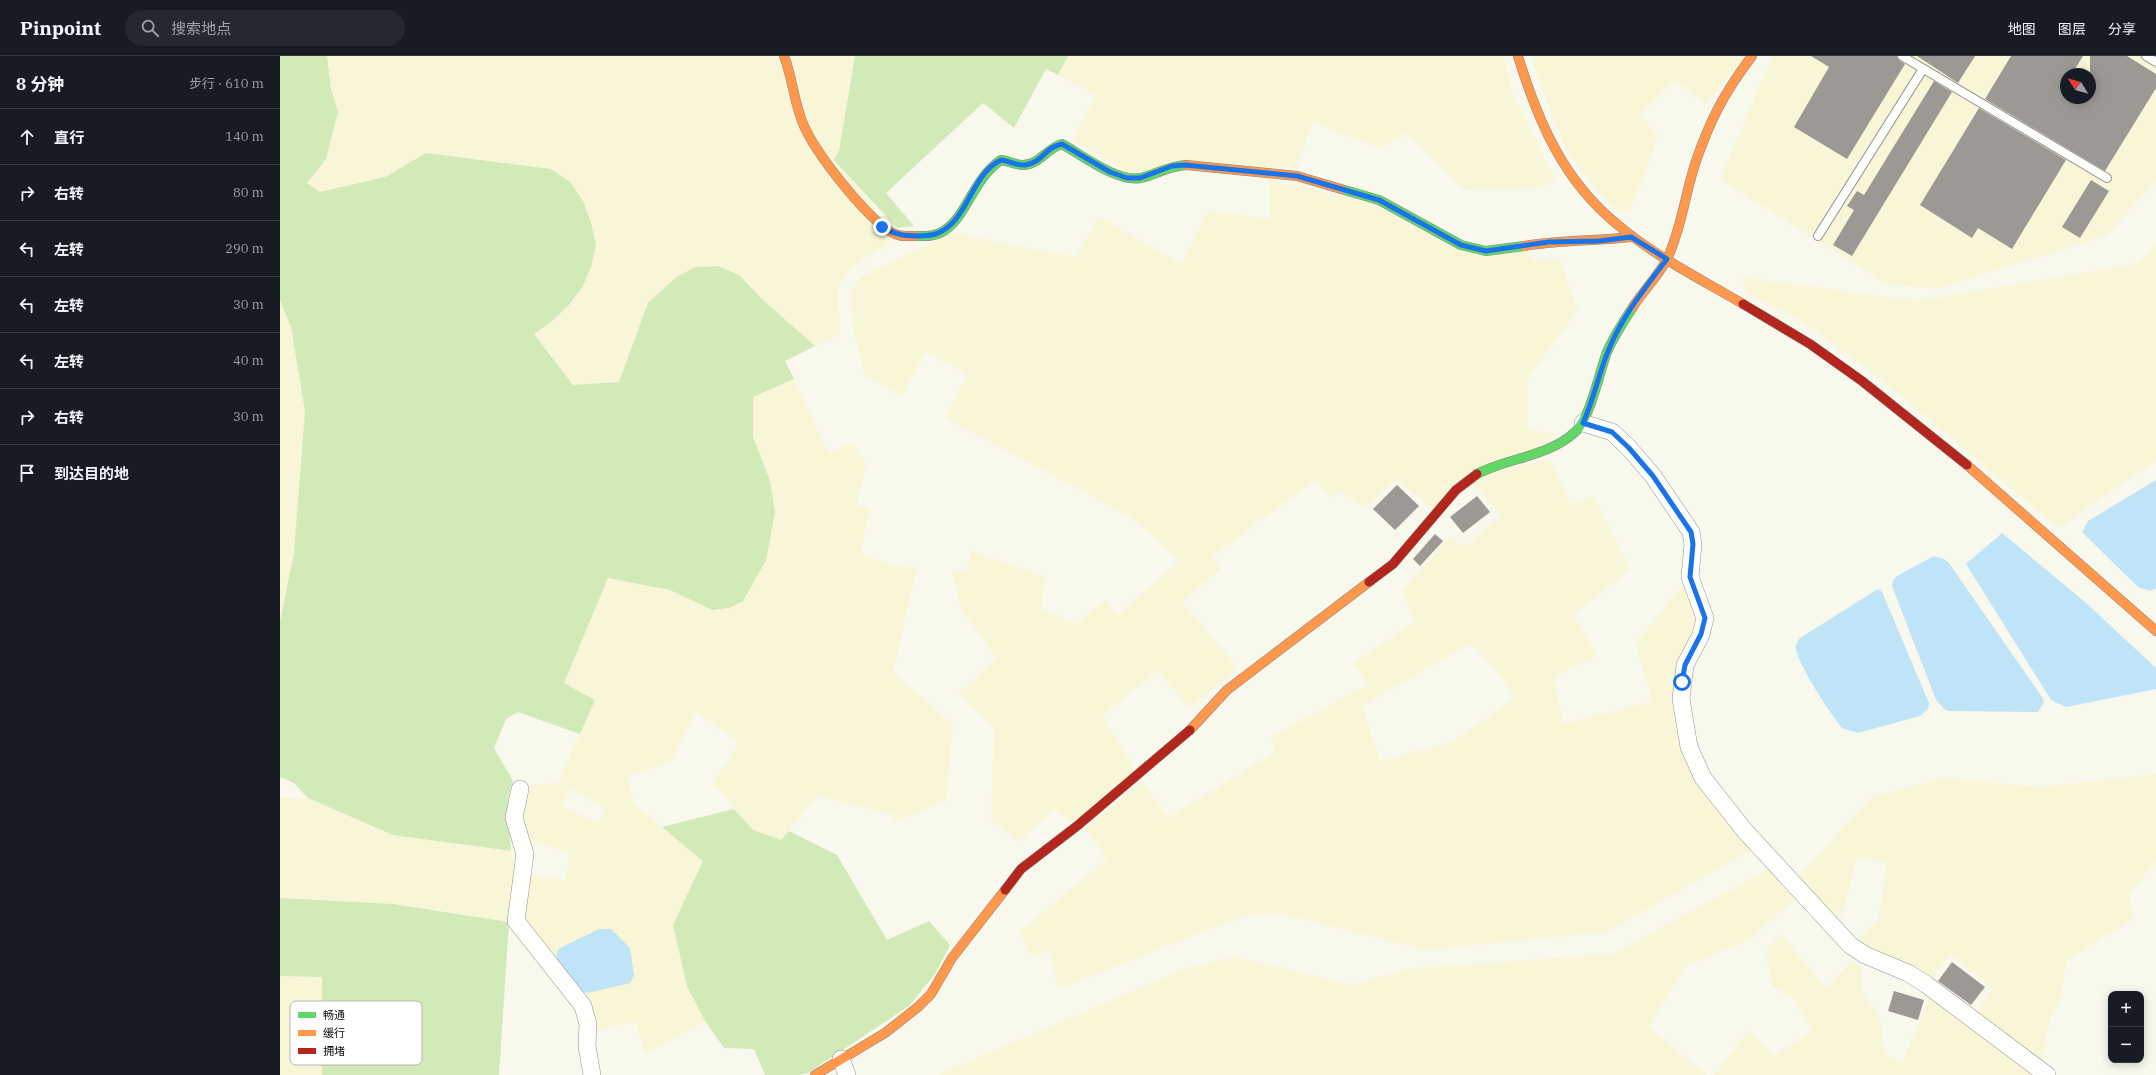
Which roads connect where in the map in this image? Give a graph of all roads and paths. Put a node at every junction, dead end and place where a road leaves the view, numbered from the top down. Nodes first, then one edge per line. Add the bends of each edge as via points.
1 (784, 56) edge
2 (1518, 56) edge
3 (1752, 56) edge
4 (1902, 56) edge
5 (2146, 56) edge
6 (2156, 62) edge
7 (1923, 69) junction
8 (2107, 178) dead end
9 (1818, 236) dead end
10 (1631, 237) junction
11 (1667, 259) junction
12 (1583, 423) junction
13 (2156, 631) edge
14 (520, 789) dead end
15 (844, 1067) edge
16 (2042, 1073) edge
17 (592, 1075) edge
18 (815, 1075) edge

1 - 10 street via 804,125 813,142 882,227 900,236 940,233 954,221 975,187 995,163 1001,160 1019,165 1031,164 1050,148 1062,144 1110,172 1127,178 1140,178 1172,166 1185,165 1297,176 1379,200 1461,245 1486,251 1549,242 1599,241
2 - 10 street via 1537,113 1564,165 1600,210
3 - 11 street via 1712,116 1695,164 1682,221
4 - 7 lane
5 - 6 lane
7 - 8 lane
7 - 9 lane
10 - 11 street
11 - 12 street via 1618,330 1607,353
11 - 13 street via 1810,344 1862,381 1975,471
12 - 15 street via 1575,433 1554,446 1470,478 1456,490 1393,564 1227,690 1184,736 1077,826 1021,869 952,958 931,994 918,1008
12 - 16 street via 1612,432 1629,448 1653,476 1691,532 1693,544 1690,577 1705,618 1701,634 1685,665 1681,699 1689,747 1703,778 1745,831 1850,945 1927,985
14 - 17 street via 514,818 525,854 516,920 583,1006 588,1024 587,1046
15 - 18 street

